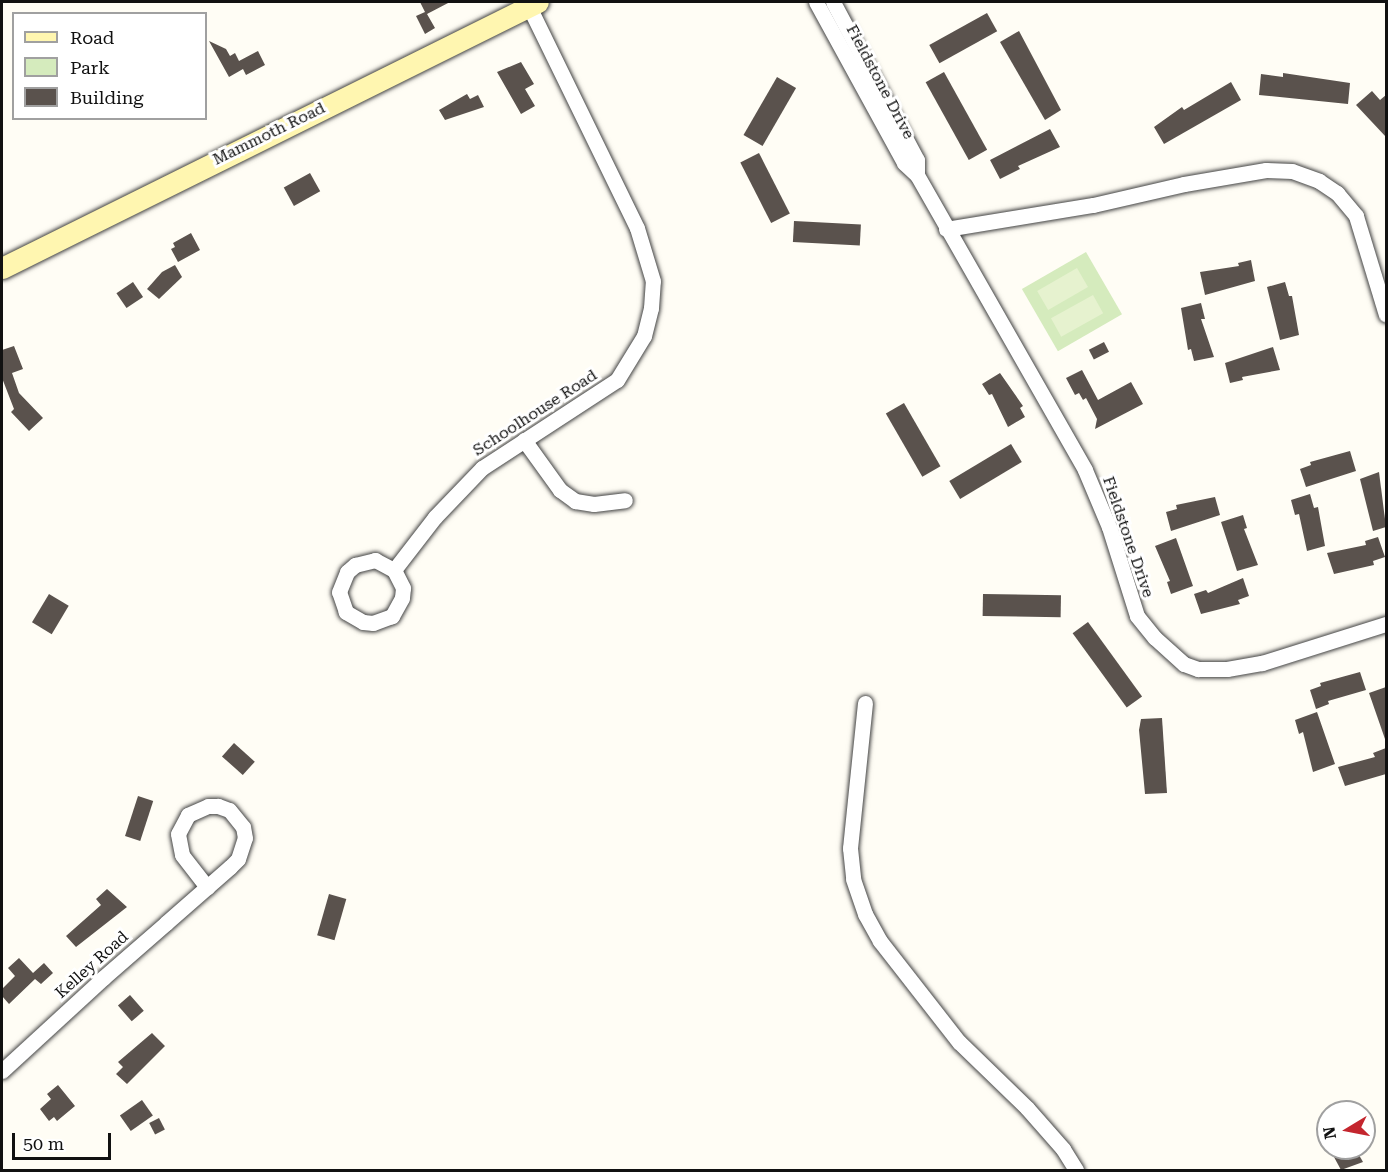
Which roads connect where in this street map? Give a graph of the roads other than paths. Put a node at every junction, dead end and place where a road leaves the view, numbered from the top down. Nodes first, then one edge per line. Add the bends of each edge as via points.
1 (816, 2) edge
2 (833, 2) edge
3 (531, 3) edge
4 (917, 175) junction
5 (946, 229) junction
6 (2, 268) edge
7 (1386, 315) edge
8 (524, 440) junction
9 (625, 500) dead end
10 (394, 570) junction
11 (1386, 624) edge
12 (865, 703) dead end
13 (207, 887) junction
14 (2, 1071) edge
15 (1076, 1170) edge

1 - 4 street, Fieldstone Drive via 904,163
2 - 4 street, Fieldstone Drive via 917,160
3 - 6 main road, Mammoth Road
3 - 8 street, Schoolhouse Road via 637,228 653,280 644,336 616,380
4 - 5 street, Fieldstone Drive
5 - 7 street via 1093,205 1266,170 1292,171 1338,193 1356,216
5 - 11 street, Fieldstone Drive via 1085,470 1109,527 1137,616 1175,656 1198,669 1242,668
8 - 9 street via 560,490 575,501 594,504
8 - 10 street, Schoolhouse Road via 464,486
10 - 10 street via 403,588 392,616 373,624 346,612 339,592 347,572 364,561 375,560
12 - 15 street via 850,848 853,879 865,914 880,941 959,1042 1027,1108
13 - 13 street, Kelley Road via 238,859 243,849 243,827 237,818 218,806 188,815 178,834 182,855
13 - 14 street, Kelley Road

